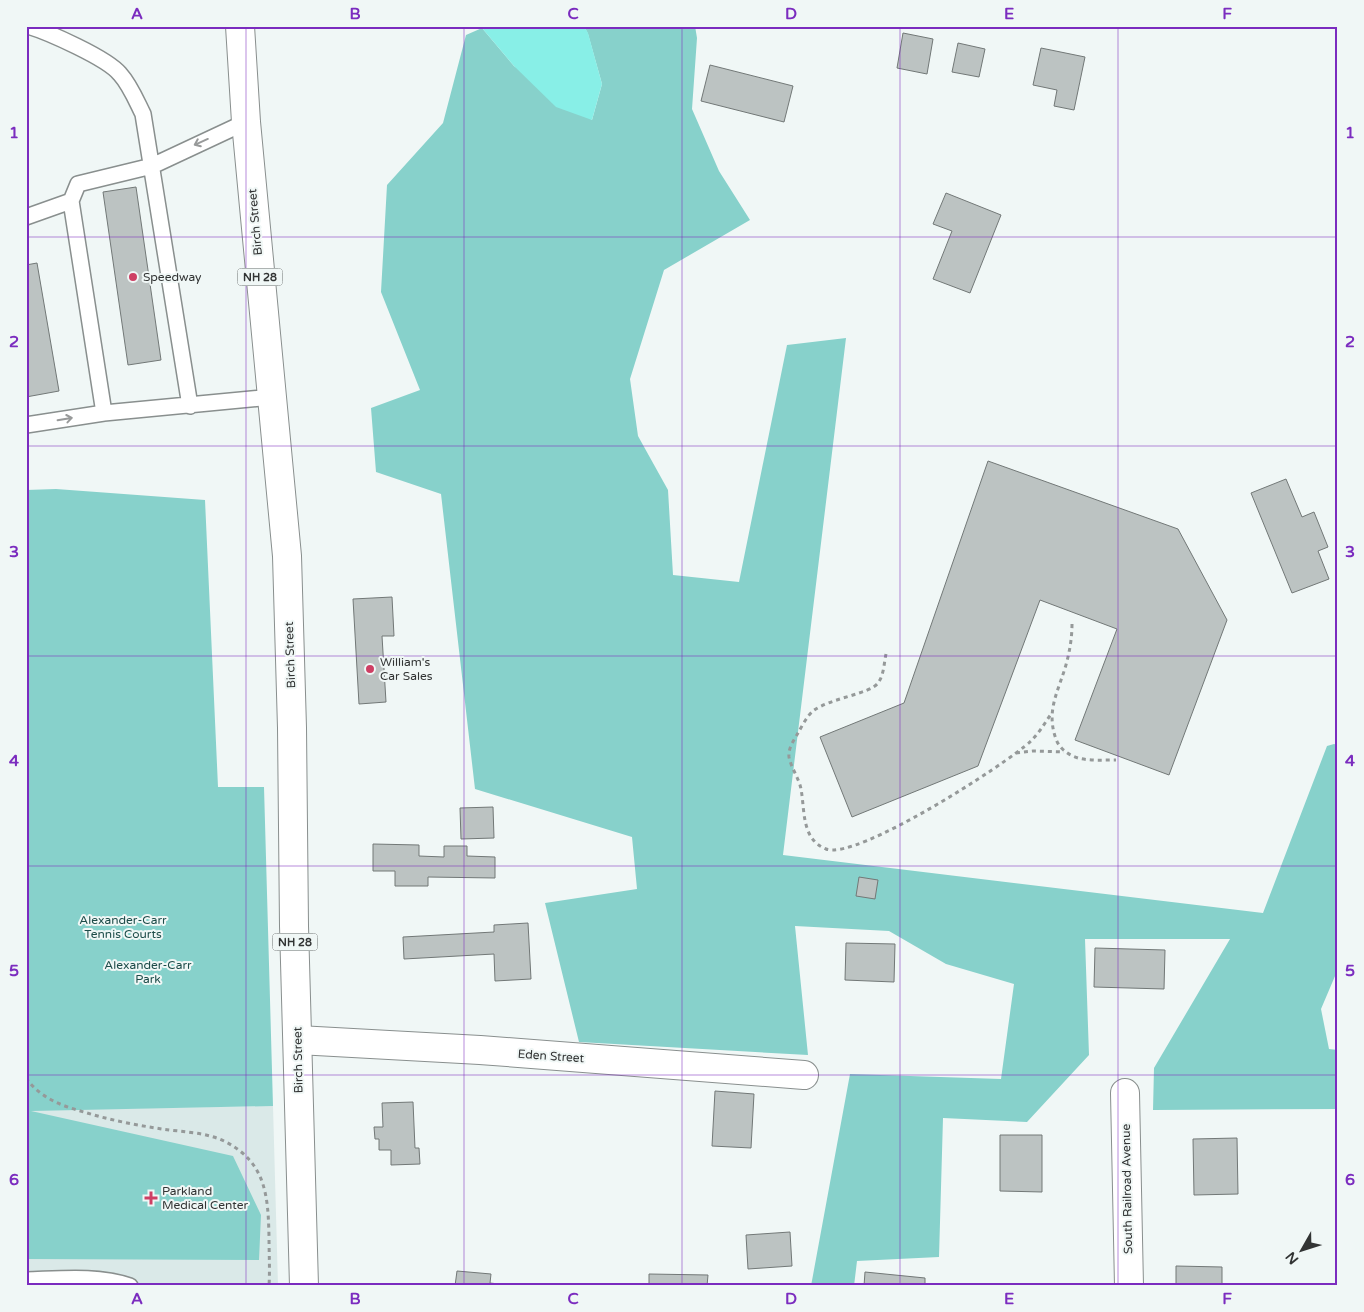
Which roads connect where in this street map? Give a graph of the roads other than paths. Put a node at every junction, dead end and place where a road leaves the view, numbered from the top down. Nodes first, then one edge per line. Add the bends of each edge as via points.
1 (28, 26) edge
2 (225, 26) edge
3 (240, 26) edge
4 (243, 77) junction
5 (246, 122) junction
6 (152, 166) junction
7 (71, 201) junction
8 (26, 216) edge
9 (272, 397) junction
10 (190, 406) junction
11 (104, 413) junction
12 (26, 425) edge
13 (298, 1040) junction
14 (804, 1075) dead end
15 (1124, 1093) dead end
16 (26, 1280) edge
17 (130, 1286) edge
18 (304, 1286) edge
19 (1129, 1286) edge

1 - 6 lane via 95,56 119,72 143,114
2 - 4 main road, NH 28
3 - 4 main road, Birch Street / NH 28
4 - 5 main road, Birch Street / NH 28
5 -> 6 lane
5 - 9 main road, Birch Street / NH 28
6 - 7 lane via 78,184
6 - 10 lane
7 - 8 lane
7 - 11 lane
9 - 10 lane
9 - 13 main road, Birch Street / NH 28 via 287,565
10 - 11 lane
12 -> 11 lane
13 - 14 main road, Eden Street via 480,1050
13 - 18 main road, Birch Street / NH 28
15 - 19 main road, South Railroad Avenue
16 - 17 lane via 89,1279

